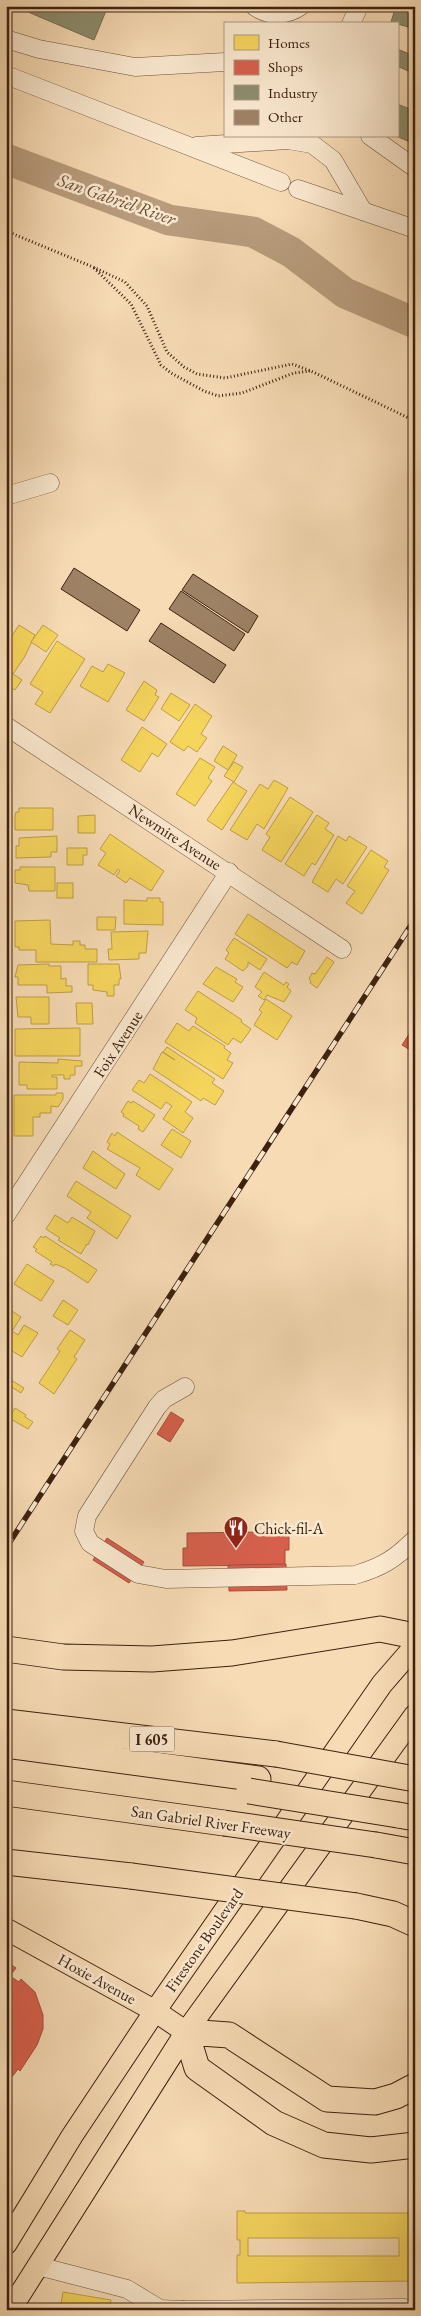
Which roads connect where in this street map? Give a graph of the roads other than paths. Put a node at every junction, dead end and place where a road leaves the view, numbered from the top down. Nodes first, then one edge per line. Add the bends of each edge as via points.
1 (254, 6) edge
2 (301, 6) edge
3 (359, 6) edge
4 (352, 22) edge
5 (6, 39) edge
6 (224, 62) edge
7 (6, 75) edge
8 (373, 138) edge
9 (188, 147) junction
10 (415, 168) edge
11 (281, 182) dead end
12 (298, 189) dead end
13 (363, 210) junction
14 (415, 229) edge
15 (50, 483) dead end
16 (6, 496) edge
17 (6, 726) edge
18 (229, 872) junction
19 (342, 949) dead end
20 (6, 1216) edge
21 (185, 1387) dead end
22 (415, 1539) edge
23 (415, 1636) edge
24 (415, 1646) edge
25 (10, 1649) edge
26 (415, 1715) edge
27 (13, 1720) edge
28 (6, 1745) edge
29 (6, 1756) edge
30 (415, 1779) edge
31 (254, 1785) junction
32 (6, 1793) edge
33 (409, 1810) edge
34 (415, 1852) edge
35 (6, 1862) edge
36 (415, 1924) edge
37 (6, 1929) edge
38 (155, 2011) junction
39 (186, 2032) junction
40 (415, 2086) edge
41 (415, 2145) edge
42 (6, 2244) edge
43 (38, 2266) junction
44 (139, 2304) edge
45 (405, 2308) dead end
46 (10, 2310) edge
47 (183, 2310) edge
48 (234, 2310) edge

1 - 2 street via 263,14 279,14
3 - 4 street
5 - 6 street via 39,49 135,67
7 - 9 street
8 - 10 street
9 - 11 street
9 - 13 street via 288,140 312,144 333,160
12 - 13 street
13 - 14 street
15 - 16 street
17 - 18 street, Newmire Avenue
18 - 19 street, Newmire Avenue
18 - 20 street, Foix Avenue
21 - 22 street via 157,1407 87,1516 84,1531 90,1542 138,1574 166,1579 355,1576 384,1566
23 - 25 highway via 380,1629 232,1653 152,1659 63,1657
24 - 38 main road, Firestone Boulevard via 382,1684
26 - 39 main road
27 - 30 highway, I 605, bridge via 276,1754
28 - 31 highway
29 - 31 highway
31 - 33 highway
32 - 34 highway, San Gabriel River Freeway, bridge
35 - 36 highway, bridge via 356,1906 394,1914
37 - 38 main road, Hoxie Avenue
38 - 39 main road, Hoxie Avenue
38 - 42 main road, Firestone Boulevard via 72,2136
39 - 40 highway via 229,2035 327,2099 375,2102
39 - 41 highway via 197,2068 274,2123 324,2145 371,2150
39 - 43 main road
43 - 44 street via 127,2289
43 - 46 main road
44 - 47 street
45 - 48 street
47 - 48 street

